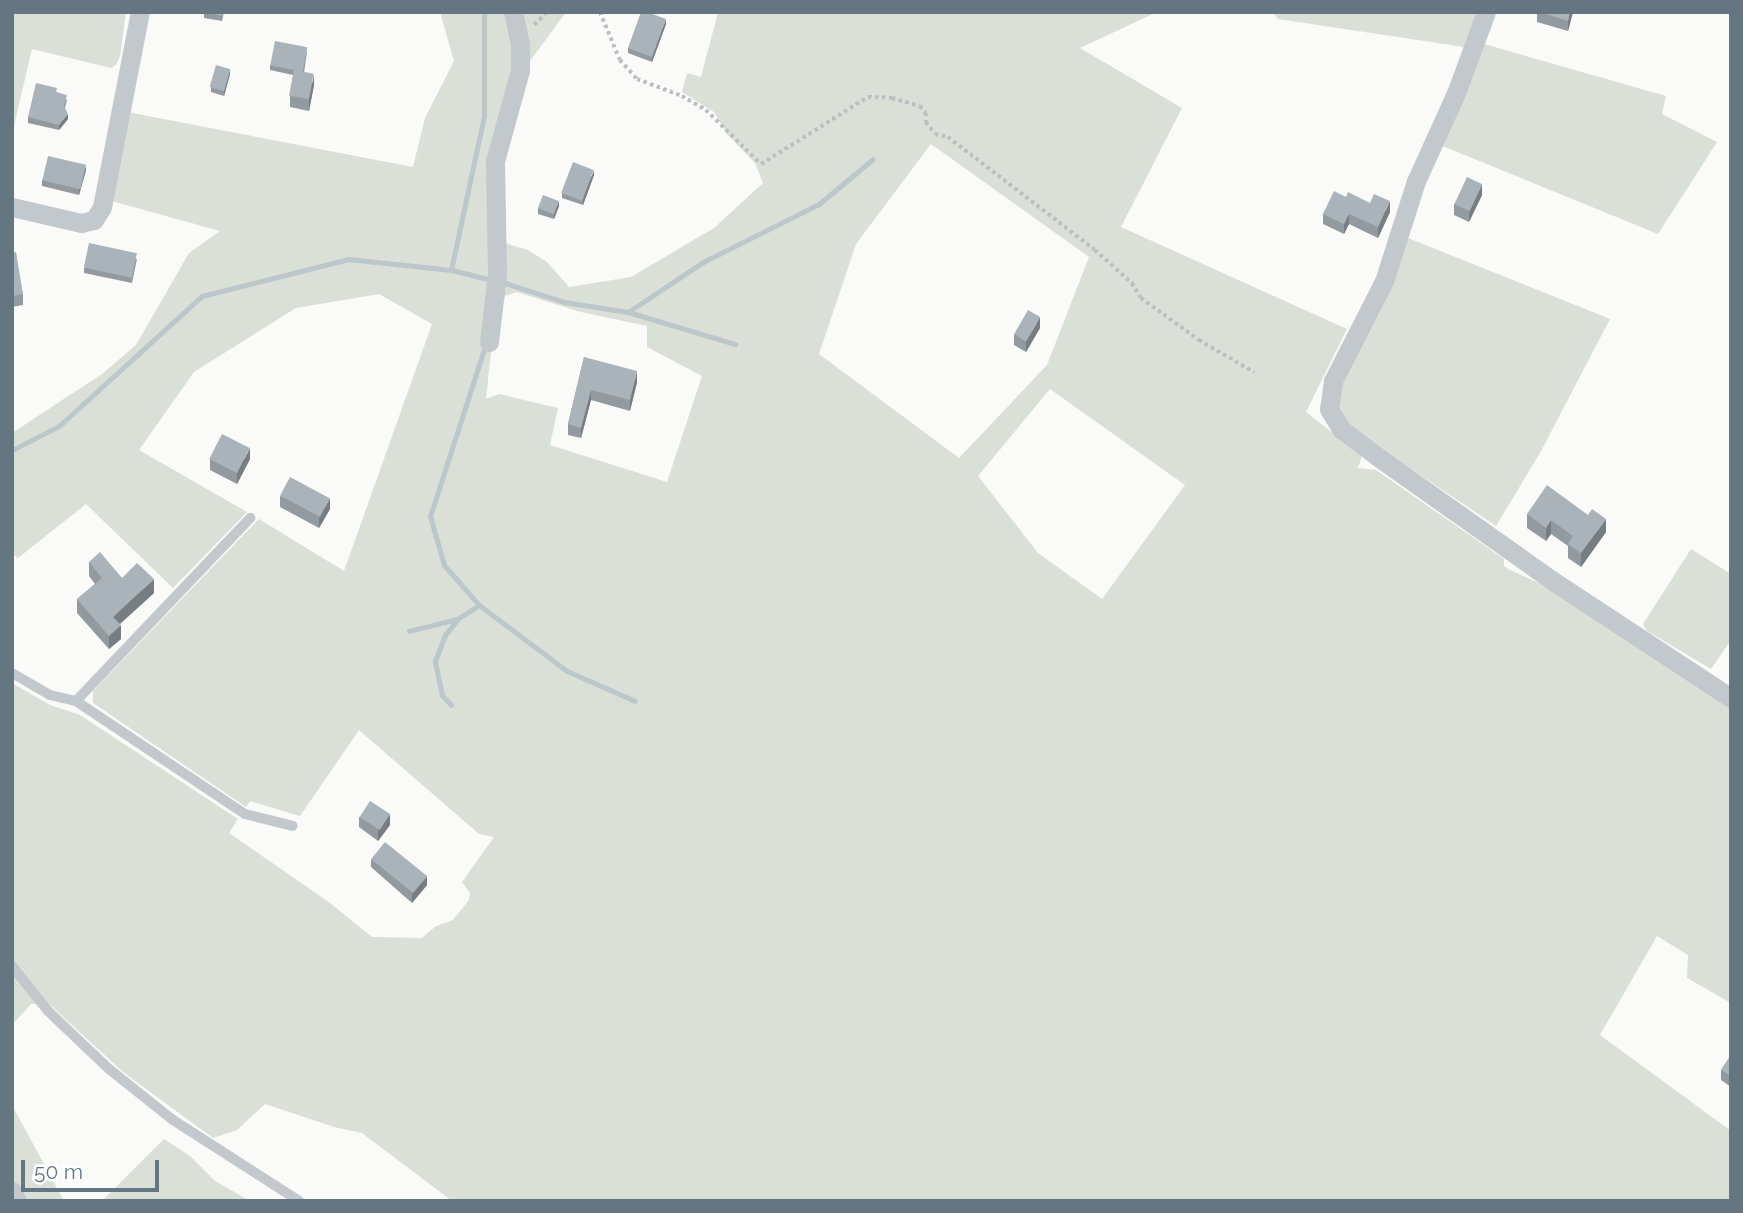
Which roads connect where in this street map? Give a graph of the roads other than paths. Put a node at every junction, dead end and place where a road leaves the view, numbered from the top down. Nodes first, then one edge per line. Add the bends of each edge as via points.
1 (140, 12) edge
2 (513, 12) edge
3 (1486, 12) edge
4 (12, 206) edge
5 (489, 342) dead end
6 (250, 518) dead end
7 (12, 673) edge
8 (1731, 698) edge
9 (76, 701) junction
10 (293, 826) dead end
11 (12, 966) edge
12 (12, 1191) edge
13 (17, 1201) edge
14 (299, 1201) edge

1 - 4 street via 102,207 93,220 81,223
2 - 5 street via 520,70 495,161 496,281
3 - 8 street via 1416,181 1384,281 1333,381 1329,409 1341,429 1378,457 1553,581
6 - 9 lane
7 - 9 lane via 50,695
9 - 10 lane via 245,814
11 - 14 lane via 48,1011 109,1069 173,1120
12 - 13 street

